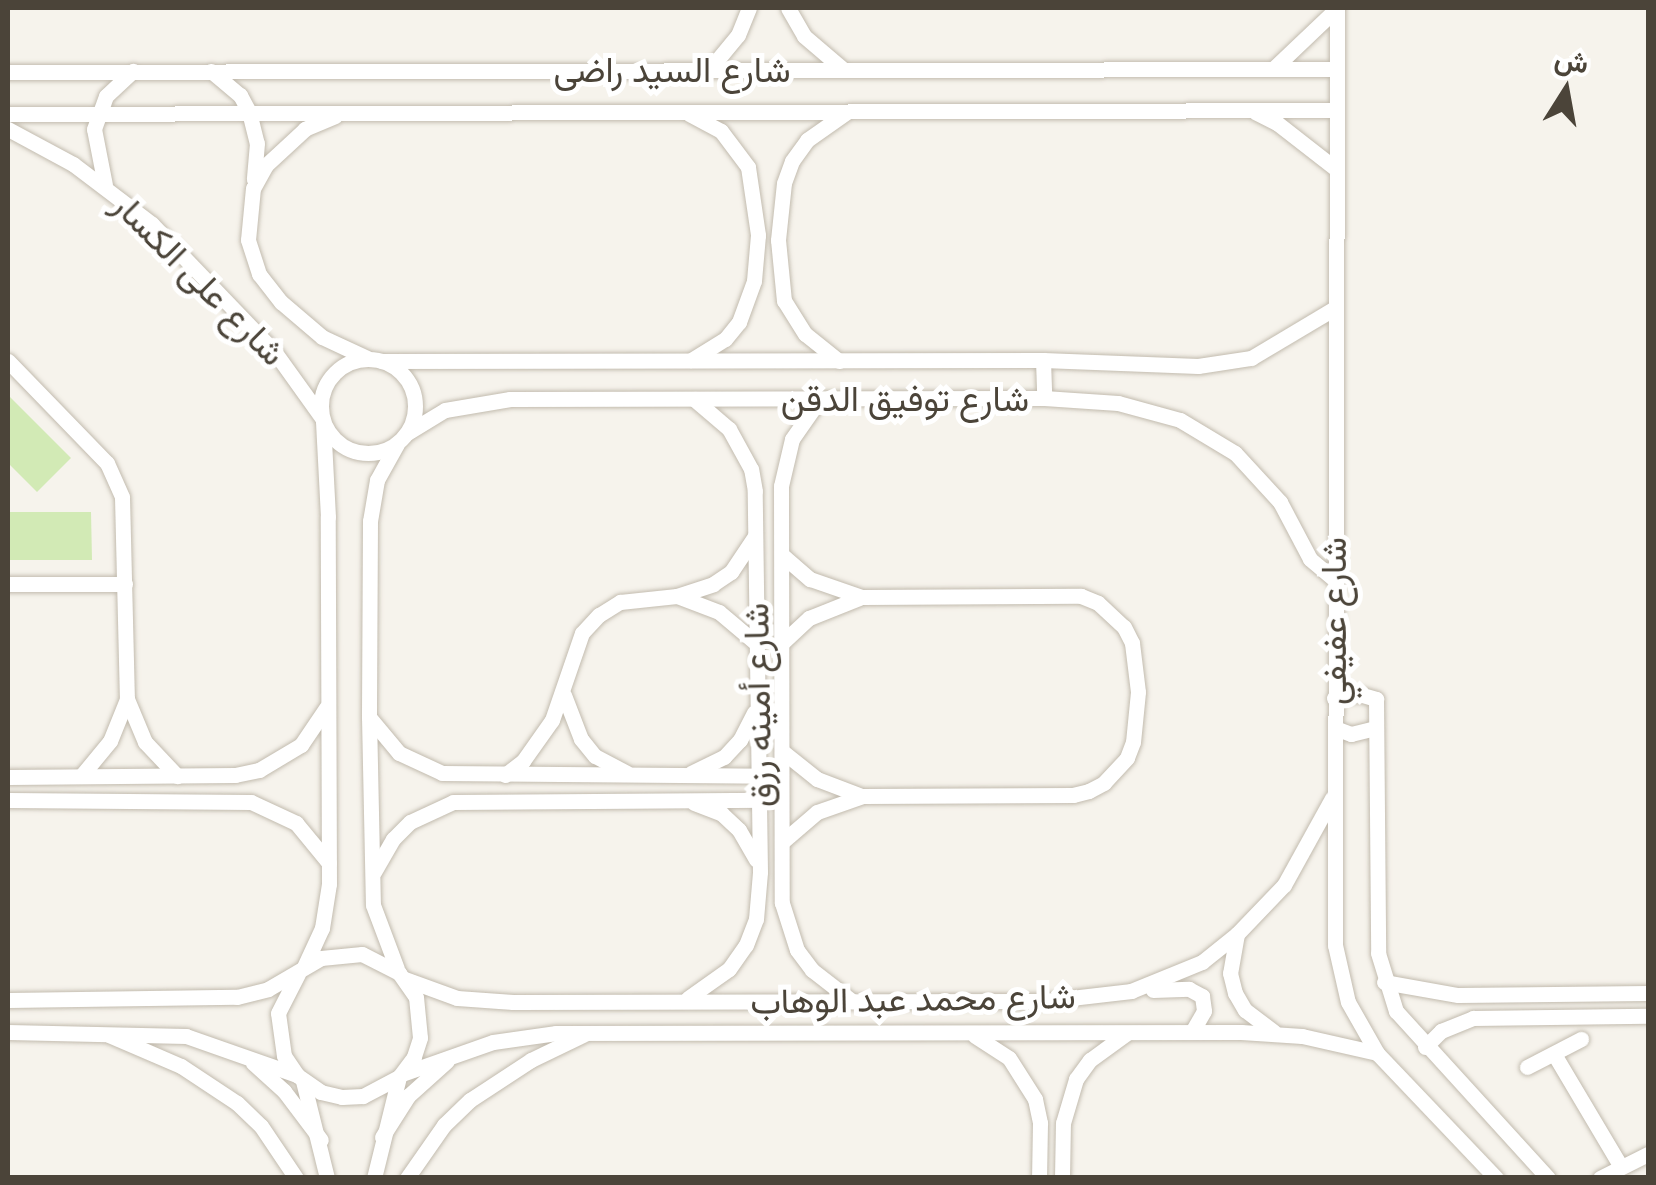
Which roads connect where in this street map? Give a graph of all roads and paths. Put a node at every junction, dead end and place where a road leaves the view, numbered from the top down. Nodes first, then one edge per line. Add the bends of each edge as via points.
1 (749, 8) edge
2 (788, 8) edge
3 (1337, 8) edge
4 (1273, 69) junction
5 (1336, 69) junction
6 (709, 70) junction
7 (844, 70) junction
8 (132, 71) junction
9 (211, 71) junction
10 (8, 72) edge
11 (850, 110) junction
12 (1251, 110) junction
13 (1336, 110) junction
14 (681, 111) junction
15 (250, 112) junction
16 (355, 112) junction
17 (98, 113) junction
18 (8, 114) edge
19 (8, 129) edge
20 (1336, 169) junction
21 (105, 184) junction
22 (252, 188) junction
23 (1335, 308) junction
24 (375, 360) junction
25 (1043, 360) junction
26 (8, 361) edge
27 (688, 362) junction
28 (839, 362) junction
29 (1044, 398) junction
30 (820, 399) junction
31 (694, 400) junction
32 (322, 420) junction
33 (402, 438) junction
34 (756, 535) junction
35 (782, 555) junction
36 (1334, 580) junction
37 (8, 584) edge
38 (125, 584) junction
39 (677, 596) junction
40 (862, 597) junction
41 (782, 643) junction
42 (757, 644) junction
43 (564, 695) junction
44 (758, 698) junction
45 (1334, 698) junction
46 (127, 699) junction
47 (328, 705) junction
48 (369, 717) junction
49 (1335, 728) junction
50 (1375, 728) junction
51 (782, 751) junction
52 (505, 775) junction
53 (81, 776) junction
54 (177, 776) junction
55 (635, 776) junction
56 (683, 776) junction
57 (759, 776) junction
58 (782, 776) junction
59 (8, 777) edge
60 (1334, 794) junction
61 (862, 796) junction
62 (8, 800) edge
63 (681, 800) junction
64 (759, 800) junction
65 (782, 800) junction
66 (782, 842) junction
67 (329, 862) junction
68 (760, 872) junction
69 (370, 881) junction
70 (1237, 934) junction
71 (301, 971) junction
72 (402, 976) junction
73 (1384, 982) junction
74 (1131, 991) junction
75 (1648, 993) edge
76 (8, 1000) edge
77 (682, 1001) junction
78 (852, 1001) junction
79 (1648, 1016) edge
80 (101, 1031) junction
81 (8, 1032) edge
82 (28, 1032) junction
83 (587, 1032) junction
84 (1128, 1032) junction
85 (1192, 1032) junction
86 (966, 1033) junction
87 (1276, 1033) junction
88 (1581, 1039) dead end
89 (8, 1042) edge
90 (1425, 1047) junction
91 (463, 1050) junction
92 (238, 1052) junction
93 (1377, 1054) junction
94 (1554, 1054) junction
95 (1527, 1067) dead end
96 (401, 1076) junction
97 (300, 1078) junction
98 (382, 1137) junction
99 (320, 1140) junction
100 (1648, 1154) edge
101 (1621, 1167) junction
102 (1542, 1171) edge
103 (1063, 1177) edge
104 (296, 1178) edge
105 (326, 1178) edge
106 (374, 1178) edge
107 (407, 1178) edge
108 (1040, 1178) edge
109 (1496, 1178) edge
110 (1522, 1178) edge
111 (1600, 1178) edge

1 - 6 street via 738,35
2 - 7 street via 804,36
3 - 4 street
3 - 5 street, شارع عفيفي
4 - 5 street, شارع السيد راضى
4 - 7 street, شارع السيد راضى
5 - 13 street, شارع عفيفي
6 - 7 street, شارع السيد راضى
6 - 9 street, شارع السيد راضى
8 - 9 street, شارع السيد راضى
8 - 10 street, شارع السيد راضى
8 - 17 street
9 - 15 street
11 - 12 street, شارع السيد راضى
11 - 14 street, شارع السيد راضى
11 - 28 street via 807,140 792,160 778,240 784,302 805,334
12 - 13 street, شارع السيد راضى
12 - 20 street
13 - 20 street, شارع عفيفي
14 - 16 street, شارع السيد راضى
14 - 27 street via 712,125 736,148 754,189 758,235 754,280 738,322
15 - 16 street, شارع السيد راضى
15 - 17 street, شارع السيد راضى
15 - 22 street, شارع على الكسار via 257,143
16 - 22 street via 294,137
17 - 18 street, شارع السيد راضى
17 - 21 street via 94,146
19 - 21 street, شارع على الكسار
20 - 23 street, شارع عفيفي
21 - 32 street, شارع على الكسار via 255,330
22 - 24 street, شارع على الكسار via 248,240 258,274 309,328
23 - 25 street, شارع توفيق الدقن via 1276,348 1225,364
23 - 36 street, شارع عفيفي
24 - 27 street, شارع توفيق الدقن
24 - 32 street via 340,367 330,378
24 - 33 street via 396,367 413,390 414,420
25 - 28 street, شارع توفيق الدقن
25 - 29 street
26 - 38 street via 116,480
27 - 28 street, شارع توفيق الدقن
29 - 30 street, شارع توفيق الدقن
29 - 36 street, شارع توفيق الدقن via 1150,410 1208,434 1260,476 1310,559
30 - 31 street, شارع توفيق الدقن
30 - 35 street, شارع أمينه رزق via 784,462
31 - 33 street, شارع توفيق الدقن via 488,400 445,410
31 - 34 street, شارع أمينه رزق via 742,448 755,491
32 - 33 street via 354,452 369,454
32 - 47 street
33 - 48 street via 378,480 370,520
34 - 39 street via 731,572
34 - 42 street, شارع أمينه رزق
35 - 40 street via 810,579
35 - 41 street, شارع أمينه رزق
36 - 45 street, شارع عفيفي
37 - 38 street
38 - 46 street
39 - 42 street via 734,620
39 - 43 street via 620,602 598,615 582,633
40 - 41 street via 826,608
40 - 61 street via 1081,596 1124,627 1138,692 1127,758 1089,791
41 - 51 street, شارع أمينه رزق
42 - 44 street, شارع أمينه رزق
43 - 52 street via 539,742
43 - 55 street via 581,739 596,756
44 - 56 street via 740,740 724,757
44 - 57 street, شارع أمينه رزق
45 - 49 street, شارع عفيفي
45 - 50 street, شارع عفيفي via 1376,699
46 - 53 street via 110,741
46 - 54 street via 145,742
47 - 54 street via 317,727 282,760 235,775
47 - 67 street
48 - 52 street via 382,737 419,766
48 - 69 street
49 - 50 street via 1351,734
49 - 60 street, شارع عفيفي
50 - 73 street, شارع عفيفي
51 - 58 street, شارع أمينه رزق
51 - 61 street via 816,779
52 - 55 street
53 - 54 street
53 - 59 street
55 - 56 street
56 - 57 street
57 - 58 street
57 - 64 street, شارع أمينه رزق
58 - 65 street, شارع أمينه رزق
60 - 70 street, شارع محمد عبد الوهاب via 1284,885
60 - 93 street, شارع عفيفي via 1340,974
61 - 66 street via 817,812
62 - 67 street via 251,802 296,823
63 - 64 street
63 - 68 street via 722,814 740,830
63 - 69 street via 453,802 392,838
64 - 65 street
64 - 68 street, شارع أمينه رزق
65 - 66 street, شارع أمينه رزق
66 - 78 street, شارع أمينه رزق via 782,903 792,939 812,970
67 - 71 street via 322,928
68 - 77 street, شارع أمينه رزق via 746,945 718,978
69 - 72 street via 378,929
70 - 74 street, شارع محمد عبد الوهاب via 1202,962
70 - 87 street via 1230,973 1235,992 1259,1024
71 - 72 street via 342,953 372,958
71 - 76 street via 236,997
71 - 97 street via 278,1013 280,1046
72 - 77 street, شارع محمد عبد الوهاب via 430,991 484,1002
72 - 96 street via 421,1017 414,1057
73 - 75 street via 1458,995
73 - 90 street, شارع عفيفي via 1396,1011
74 - 78 street, شارع محمد عبد الوهاب via 1082,1000
74 - 85 street via 1196,991 1204,1011
77 - 78 street, شارع محمد عبد الوهاب
79 - 90 street via 1474,1018 1441,1030
80 - 82 street
80 - 92 street via 186,1036
80 - 104 street via 211,1082 261,1126
81 - 82 street
82 - 89 street
83 - 86 street, شارع محمد عبد الوهاب
83 - 91 street, شارع محمد عبد الوهاب via 524,1036
83 - 107 street via 470,1100
84 - 85 street, شارع محمد عبد الوهاب
84 - 86 street, شارع محمد عبد الوهاب
84 - 103 street via 1076,1079 1062,1123
85 - 87 street, شارع محمد عبد الوهاب
86 - 108 street via 989,1042 1024,1076 1040,1123
87 - 93 street, شارع محمد عبد الوهاب
88 - 94 street
90 - 102 street, شارع عفيفي
91 - 96 street, شارع محمد عبد الوهاب
91 - 98 street via 416,1088
92 - 97 street
92 - 99 street via 284,1091
93 - 109 street, شارع عفيفي
94 - 95 street
94 - 101 street
96 - 97 street via 362,1096 331,1094
96 - 98 street
97 - 99 street
98 - 106 street
99 - 105 street
100 - 101 street
101 - 111 street
102 - 110 street

